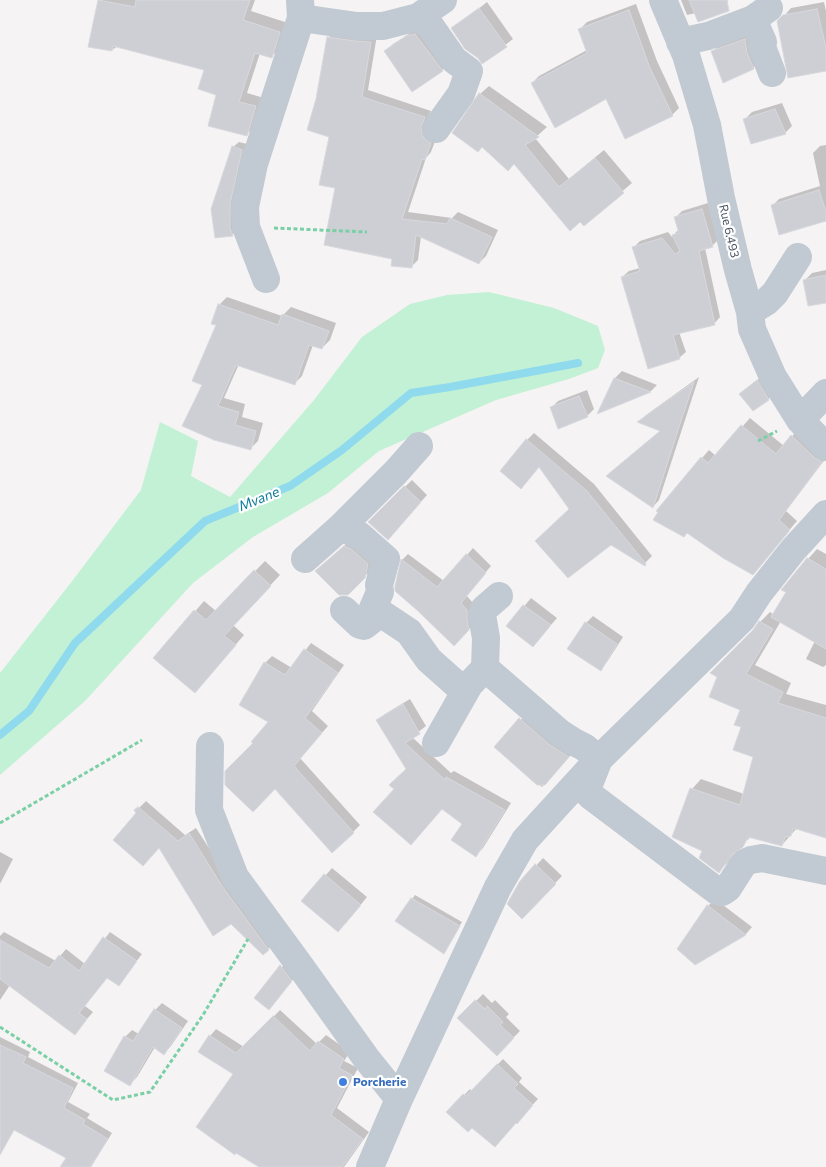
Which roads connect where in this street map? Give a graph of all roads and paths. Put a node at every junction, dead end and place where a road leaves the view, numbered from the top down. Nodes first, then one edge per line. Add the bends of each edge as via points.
1 (662, 0) edge
2 (426, 8) edge
3 (301, 9) edge
4 (680, 42) junction
5 (772, 73) dead end
6 (436, 129) dead end
7 (246, 227) junction
8 (367, 232) dead end
9 (798, 257) dead end
10 (266, 279) dead end
11 (750, 312) junction
12 (826, 393) edge
13 (800, 420) junction
14 (419, 446) dead end
15 (826, 447) edge
16 (826, 514) edge
17 (342, 527) junction
18 (305, 559) dead end
19 (499, 596) dead end
20 (373, 608) junction
21 (344, 610) dead end
22 (486, 668) junction
23 (466, 692) junction
24 (142, 740) dead end
25 (436, 743) dead end
26 (210, 746) dead end
27 (599, 758) junction
28 (0, 823) edge
29 (826, 871) edge
30 (263, 915) junction
31 (0, 1027) edge
32 (398, 1099) junction
33 (370, 1167) edge

1 - 4 street, Rue 6.493
2 - 3 street via 383,26 357,26
2 - 6 street via 431,27 454,60 469,70 461,94
3 - 7 street via 254,164 245,207
4 - 5 street via 708,36 761,14 762,47
4 - 11 street, Rue 6.493 via 707,125 729,234
7 - 8 path
7 - 10 street
9 - 11 street via 774,293
11 - 13 street, Rue 6.493 via 752,329 774,377
12 - 13 street
13 - 15 street, Rue 6.493
14 - 17 street
16 - 27 street via 758,593 742,619
17 - 18 street
17 - 20 street via 360,536 386,559 380,592
19 - 22 street via 484,609 482,615
20 - 21 street via 373,619 364,626
20 - 23 street via 408,632 429,660
22 - 23 street
22 - 27 street via 560,733
23 - 25 street
24 - 28 path
26 - 30 street via 209,810 235,877
27 - 29 street via 588,793 717,891 728,888 744,863 751,860 762,858
27 - 32 street via 488,884
30 - 31 path via 203,1015 150,1092 113,1100
30 - 32 street
32 - 33 street

